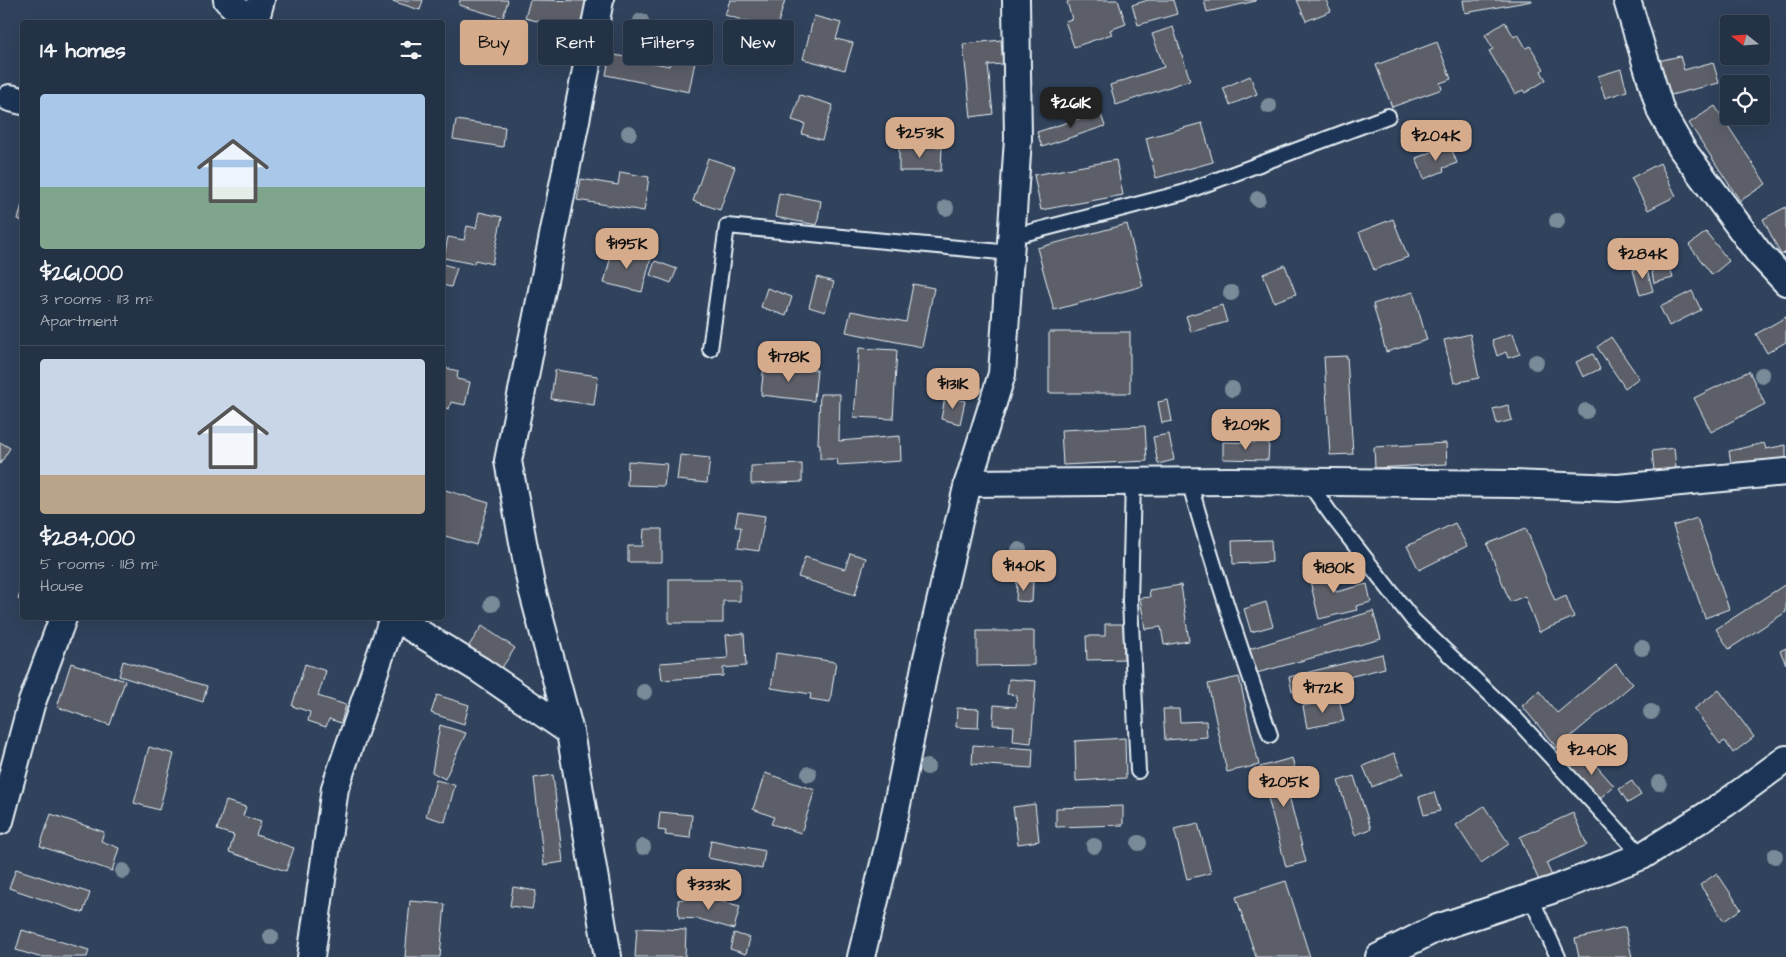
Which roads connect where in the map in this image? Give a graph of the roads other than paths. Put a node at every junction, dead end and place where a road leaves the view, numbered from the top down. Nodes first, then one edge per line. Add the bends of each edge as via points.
1 (227, 0) edge
2 (262, 0) edge
3 (600, 0) edge
4 (1016, 0) edge
5 (1627, 0) edge
6 (248, 20) edge
7 (256, 20) edge
8 (1388, 116) dead end
9 (1011, 245) junction
10 (1786, 282) edge
11 (710, 349) dead end
12 (1786, 472) edge
13 (1133, 482) junction
14 (1189, 482) junction
15 (1308, 482) junction
16 (968, 483) junction
17 (62, 620) edge
18 (393, 620) edge
19 (397, 620) edge
20 (570, 732) junction
21 (1270, 735) dead end
22 (1786, 759) edge
23 (1138, 772) dead end
24 (0, 822) edge
25 (1642, 856) junction
26 (1530, 896) junction
27 (311, 957) edge
28 (608, 957) edge
29 (861, 957) edge
30 (1379, 957) edge
31 (1558, 957) edge

1 - 6 street
2 - 7 street
3 - 20 street via 508,461 530,585
4 - 9 street via 1018,139
5 - 10 street via 1661,112 1682,149 1758,252
8 - 9 lane via 1182,193
9 - 11 lane via 727,226
9 - 16 street via 1002,374
12 - 15 street via 1618,488
13 - 14 street
13 - 16 street
13 - 23 lane via 1130,602
14 - 15 street
14 - 21 lane via 1230,619
15 - 25 lane via 1414,620 1516,719
16 - 29 street
17 - 24 street via 31,705
18 - 27 street via 334,788
19 - 20 street via 480,670
20 - 28 street
22 - 25 street via 1726,803
25 - 26 street
26 - 30 street via 1437,928
26 - 31 lane

